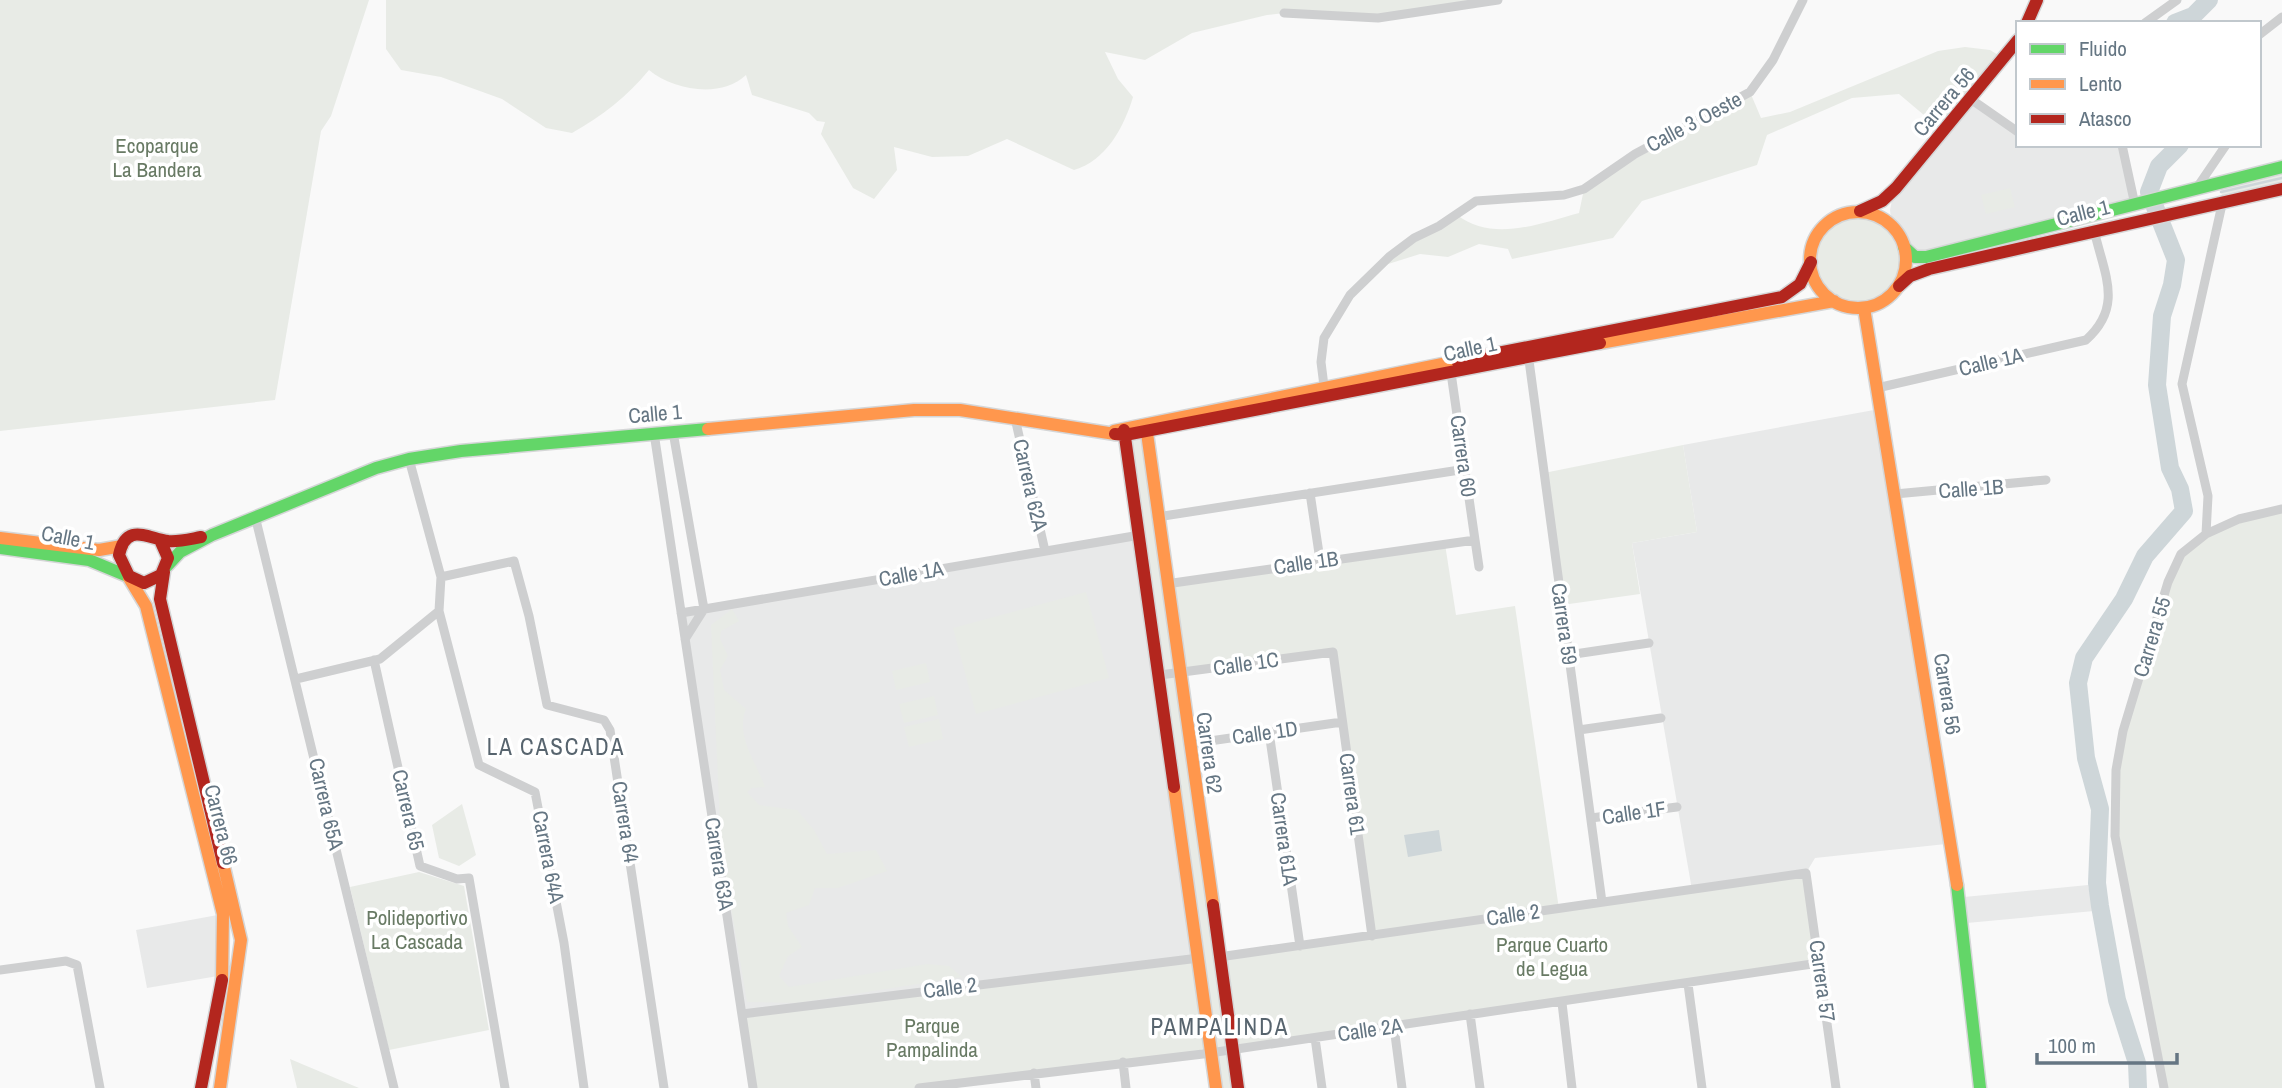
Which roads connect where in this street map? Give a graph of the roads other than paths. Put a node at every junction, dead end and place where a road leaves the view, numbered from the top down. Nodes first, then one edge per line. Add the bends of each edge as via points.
1 (1499, 0) edge
2 (1803, 0) edge
3 (2037, 0) edge
4 (2177, 0) edge
5 (1284, 13) dead end
6 (2282, 17) edge
7 (2028, 21) edge
8 (2148, 21) edge
9 (2261, 33) edge
10 (2016, 43) edge
11 (1972, 100) junction
12 (2016, 131) edge
13 (2123, 147) edge
14 (2225, 147) edge
15 (2282, 167) edge
16 (1896, 188) junction
17 (2196, 189) junction
18 (2282, 189) edge
19 (2223, 200) junction
20 (2139, 204) junction
21 (2200, 205) junction
22 (1857, 212) junction
23 (1892, 226) junction
24 (2094, 230) junction
25 (1904, 247) junction
26 (1811, 262) junction
27 (1899, 286) junction
28 (1834, 301) junction
29 (1864, 308) junction
30 (1527, 351) junction
31 (1451, 373) junction
32 (1324, 386) junction
33 (1877, 388) junction
34 (1015, 418) junction
35 (1146, 428) junction
36 (1121, 431) junction
37 (673, 432) junction
38 (654, 433) junction
39 (409, 459) junction
40 (1466, 469) junction
41 (2046, 480) dead end
42 (1310, 493) junction
43 (1895, 494) junction
44 (2282, 509) edge
45 (1157, 517) junction
46 (256, 520) junction
47 (2206, 534) junction
48 (212, 535) junction
49 (1140, 535) junction
50 (0, 538) edge
51 (160, 540) junction
52 (1475, 540) junction
53 (122, 547) junction
54 (0, 548) edge
55 (1045, 551) junction
56 (1320, 560) junction
57 (1479, 567) dead end
58 (165, 569) junction
59 (127, 576) junction
60 (441, 578) junction
61 (1166, 584) junction
62 (704, 609) junction
63 (439, 611) junction
64 (681, 612) junction
65 (685, 639) junction
66 (1649, 643) dead end
67 (1333, 652) joint
68 (1569, 655) junction
69 (374, 660) junction
70 (1178, 673) junction
71 (1160, 674) junction
72 (296, 679) junction
73 (1661, 718) dead end
74 (1342, 722) junction
75 (1579, 730) junction
76 (1269, 732) junction
77 (1189, 744) junction
78 (1677, 807) dead end
79 (1591, 818) junction
80 (1203, 846) junction
81 (1184, 849) junction
82 (1806, 873) joint
83 (1602, 902) junction
84 (1372, 936) junction
85 (1300, 946) junction
86 (1219, 957) junction
87 (1199, 958) junction
88 (1819, 963) junction
89 (0, 971) edge
90 (1688, 984) junction
91 (1562, 1003) junction
92 (742, 1014) junction
93 (1470, 1014) junction
94 (1394, 1027) junction
95 (1315, 1038) junction
96 (1232, 1050) junction
97 (1212, 1053) junction
98 (1123, 1062) junction
99 (1034, 1073) junction
100 (953, 1086) edge
101 (100, 1088) edge
102 (201, 1088) edge
103 (220, 1088) edge
104 (394, 1088) edge
105 (505, 1088) edge
106 (584, 1088) edge
107 (664, 1088) edge
108 (753, 1088) edge
109 (919, 1088) edge
110 (1036, 1088) edge
111 (1126, 1088) edge
112 (1216, 1088) edge
113 (1238, 1088) edge
114 (1322, 1088) edge
115 (1402, 1088) edge
116 (1480, 1088) edge
117 (1572, 1088) edge
118 (1702, 1088) edge
119 (1836, 1088) edge
120 (1980, 1088) edge
121 (2164, 1088) edge

1 - 5 street via 1378,18
2 - 32 street, Calle 3 Oeste via 1751,92 1635,154 1584,189 1564,195 1476,201 1414,238 1350,295 1330,326 1321,351
3 - 7 main road
4 - 8 street
6 - 9 street
10 - 11 main road, Carrera 56
11 - 12 street
11 - 16 main road, Carrera 56
13 - 20 street
14 - 17 street
15 - 17 main road, Calle 1
16 - 22 main road, Carrera 56 via 1874,206
16 - 23 main road via 1890,203
17 - 20 main road, Calle 1
17 - 21 main road
18 - 19 main road, Calle 1
19 - 21 main road, Calle 1
19 - 47 street via 2182,384 2208,496
20 - 25 main road, Calle 1 via 1926,257 1915,257
21 - 24 main road, Calle 1
22 - 23 main road
22 - 26 main road via 1839,216 1825,226 1815,241
23 - 25 main road
24 - 27 main road, Calle 1 via 1916,272
24 - 33 street, Calle 1A via 2110,299 2101,327 2085,340
25 - 27 main road via 1906,265
26 - 28 main road via 1818,285
26 - 30 main road, Calle 1 via 1800,284 1782,297
27 - 29 main road via 1886,299
28 - 29 main road
28 - 30 main road, Calle 1
29 - 33 main road, Carrera 56
30 - 31 main road, Calle 1
30 - 32 main road, Calle 1
30 - 68 street, Carrera 59
31 - 35 main road, Calle 1
31 - 40 street, Carrera 60
32 - 35 main road, Calle 1
33 - 43 main road, Carrera 56
34 - 36 main road, Calle 1 via 1089,432
34 - 37 main road, Calle 1 via 960,410 914,410
34 - 55 street, Carrera 62A
35 - 36 main road, Calle 1
35 - 45 main road, Carrera 62
36 - 49 main road, Carrera 62
37 - 38 main road, Calle 1
37 - 62 street
38 - 39 main road, Calle 1
38 - 64 street, Carrera 63A
39 - 46 main road, Calle 1 via 376,468
39 - 60 street, Carrera 64A
40 - 42 street
40 - 52 street, Carrera 60
41 - 43 street, Calle 1B
42 - 45 street
42 - 56 street
43 - 120 main road, Carrera 56 via 1952,842
44 - 47 street via 2239,519
45 - 61 main road, Carrera 62
46 - 48 main road, Calle 1
46 - 72 street, Carrera 65A
47 - 121 street, Carrera 55 via 2181,554 2168,582 2123,731 2116,770 2115,836
48 - 51 main road, Calle 1
48 - 58 main road, Calle 1 via 180,552
49 - 55 street, Calle 1A
49 - 71 main road, Carrera 62
50 - 53 main road, Calle 1 via 99,551
51 - 53 main road via 139,533
51 - 58 main road via 168,554
52 - 56 street, Calle 1B
52 - 57 street, Carrera 60
53 - 59 main road via 119,561
54 - 59 main road, Calle 1 via 89,560
55 - 62 street, Calle 1A
56 - 61 street, Calle 1B
58 - 59 main road via 147,582
58 - 103 main road, Carrera 66 via 160,599 241,940
59 - 102 main road, Carrera 66 via 146,606 227,940
60 - 63 street, Carrera 64A
60 - 107 street, Carrera 64 via 514,561 547,705 604,720 610,730
61 - 70 main road, Carrera 62
62 - 64 street, Calle 1A
62 - 65 street
63 - 69 street
63 - 106 street, Carrera 64A via 480,765 535,792 564,943
64 - 65 street, Carrera 63A
65 - 92 street, Carrera 63A
66 - 68 street
67 - 70 street, Calle 1C
67 - 74 street, Carrera 61
68 - 75 street, Carrera 59
69 - 72 street
69 - 105 street, Carrera 65 via 421,866 457,879 469,878
70 - 71 street, Calle 1C
70 - 77 main road, Carrera 62
71 - 81 main road, Carrera 62
72 - 104 street, Carrera 65A
73 - 75 street
74 - 76 street, Calle 1D
74 - 84 street, Carrera 61
75 - 79 street, Carrera 59
76 - 77 street, Calle 1D
76 - 85 street, Carrera 61A
77 - 80 main road, Carrera 62
78 - 79 street, Calle 1F
79 - 83 street, Carrera 59
80 - 81 main road
80 - 86 main road, Carrera 62
81 - 87 main road, Carrera 62
82 - 83 street, Calle 2
82 - 88 street, Carrera 57
83 - 84 street, Calle 2
84 - 85 street, Calle 2
85 - 86 street, Calle 2
86 - 96 main road, Carrera 62
87 - 92 street, Calle 2
87 - 97 main road, Carrera 62
88 - 90 street, Calle 2A
88 - 119 street, Carrera 57
89 - 101 street via 77,965
90 - 91 street, Calle 2A
90 - 118 street
91 - 93 street, Calle 2A
91 - 117 street
92 - 108 street, Carrera 63A
93 - 94 street, Calle 2A
93 - 116 street
94 - 95 street, Calle 2A
94 - 115 street
95 - 96 street, Calle 2A
95 - 114 street
96 - 97 street, Calle 2A
96 - 113 main road, Carrera 62
97 - 98 street, Calle 2A
97 - 112 main road, Carrera 62
98 - 99 street, Calle 2A
98 - 111 street
99 - 100 street, Calle 2A
99 - 110 street
100 - 109 street, Calle 2A

